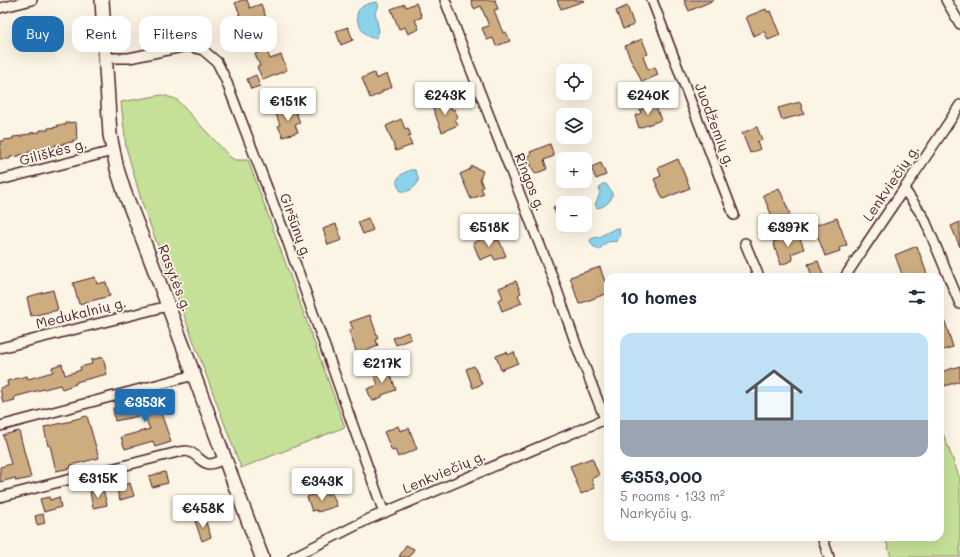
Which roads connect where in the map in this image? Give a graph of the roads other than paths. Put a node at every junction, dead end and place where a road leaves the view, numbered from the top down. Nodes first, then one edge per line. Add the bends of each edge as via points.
1 (32, 0) edge
2 (102, 0) edge
3 (446, 0) edge
4 (652, 0) edge
5 (946, 0) edge
6 (0, 8) edge
7 (960, 24) edge
8 (105, 58) junction
9 (960, 105) edge
10 (112, 151) junction
11 (0, 180) edge
12 (904, 189) junction
13 (734, 216) dead end
14 (745, 243) dead end
15 (757, 273) edge
16 (848, 273) edge
17 (960, 304) edge
18 (168, 306) junction
19 (0, 348) edge
20 (194, 375) junction
21 (604, 413) edge
22 (604, 419) edge
23 (0, 426) edge
24 (224, 459) junction
25 (0, 497) edge
26 (384, 513) junction
27 (823, 541) edge
28 (262, 557) edge
29 (293, 557) edge
30 (829, 557) edge

1 - 6 street
2 - 8 main road, Rasytės g.
3 - 21 street, Ringos g.
4 - 13 street, Juodžemių g.
5 - 7 street
8 - 10 main road, Rasytės g.
8 - 26 street, Giršūnų g. via 128,58 187,46 203,50 217,62 226,78 286,237
9 - 12 street, Lenkviečių g.
10 - 11 street, Giliškės g.
10 - 18 main road, Rasytės g. via 124,191
12 - 16 street, Lenkviečių g.
12 - 17 street via 924,218
14 - 15 street
18 - 19 street, Medukalnių g.
18 - 20 main road, Rasytės g.
20 - 23 street
20 - 24 main road, Rasytės g.
22 - 26 street, Lenkviečių g.
24 - 25 street via 208,464 194,454 178,452
24 - 28 main road, Rasytės g.
26 - 29 street, Lenkviečių g.
27 - 30 street

